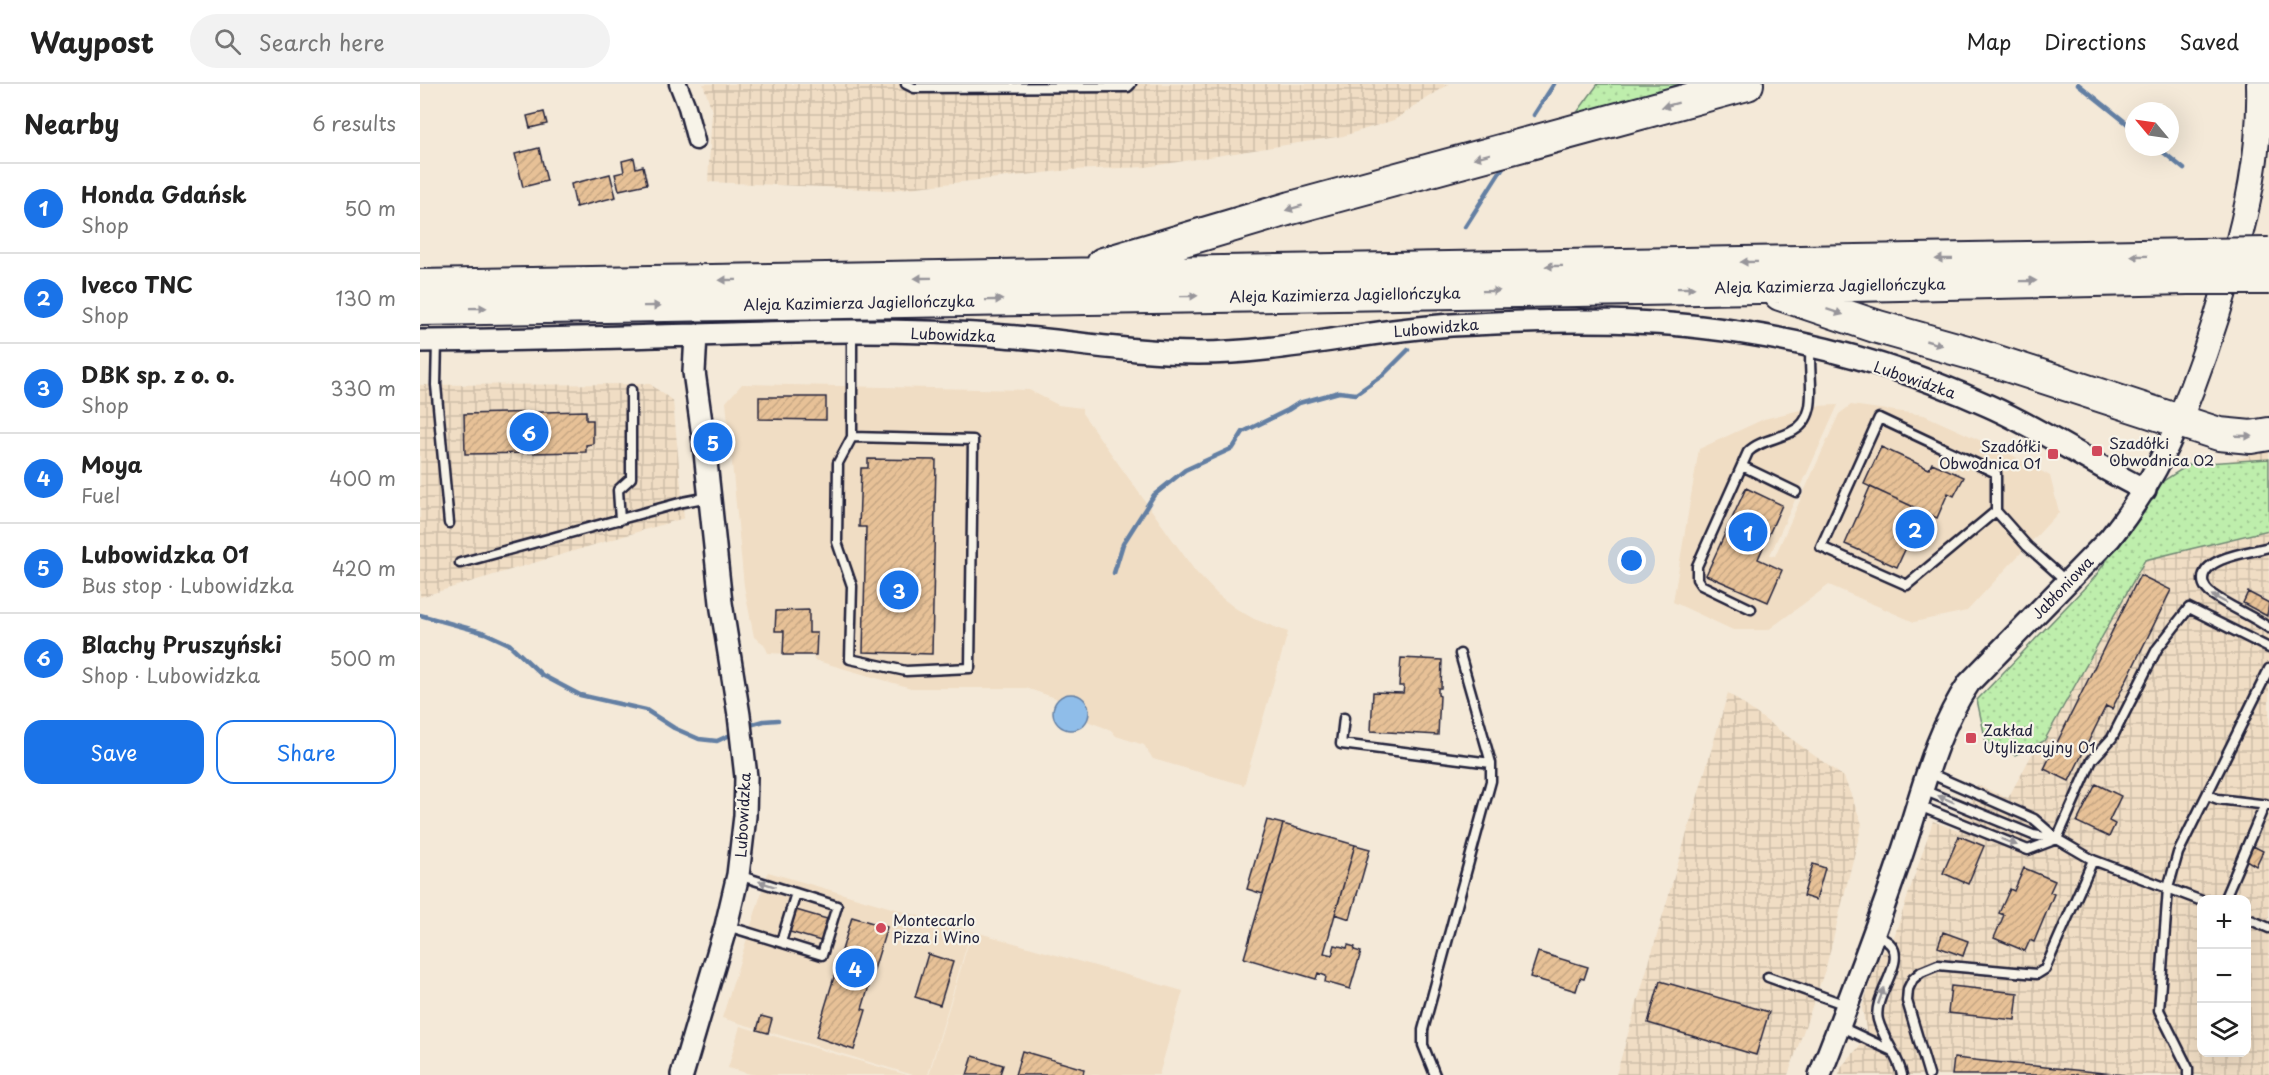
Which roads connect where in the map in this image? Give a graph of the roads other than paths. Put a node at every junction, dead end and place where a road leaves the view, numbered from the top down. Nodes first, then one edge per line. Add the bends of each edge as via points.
1 (678, 84) edge
2 (906, 84) edge
3 (1131, 84) edge
4 (1747, 84) edge
5 (2259, 84) edge
6 (696, 141) dead end
7 (2269, 254) edge
8 (2193, 266) junction
9 (1877, 272) junction
10 (1795, 274) junction
11 (1066, 276) junction
12 (2269, 278) edge
13 (420, 286) edge
14 (1759, 287) junction
15 (420, 309) edge
16 (852, 331) junction
17 (696, 335) junction
18 (428, 341) edge
19 (1811, 346) junction
20 (631, 390) dead end
21 (2178, 423) junction
22 (2269, 434) edge
23 (852, 437) junction
24 (1742, 466) junction
25 (2145, 490) junction
26 (1796, 492) dead end
27 (710, 497) junction
28 (1996, 511) junction
29 (620, 520) junction
30 (449, 523) dead end
31 (2269, 547) edge
32 (460, 563) dead end
33 (2066, 582) junction
34 (1751, 609) dead end
35 (2269, 628) edge
36 (2269, 648) edge
37 (1460, 654) dead end
38 (2269, 669) edge
39 (1344, 718) dead end
40 (1491, 763) junction
41 (1923, 789) junction
42 (2207, 795) junction
43 (2267, 805) edge
44 (2057, 839) junction
45 (2094, 860) junction
46 (738, 874) junction
47 (2168, 888) junction
48 (796, 893) junction
49 (2226, 895) edge
50 (2197, 898) edge
51 (2251, 920) edge
52 (726, 926) junction
53 (2269, 928) edge
54 (1873, 934) junction
55 (781, 942) junction
56 (1768, 977) dead end
57 (1846, 1005) junction
58 (1839, 1026) junction
59 (1893, 1051) junction
60 (682, 1075) edge
61 (1435, 1075) edge
62 (1820, 1075) edge
63 (1902, 1075) edge
64 (1929, 1075) edge
65 (2188, 1075) edge

1 - 6 street
2 - 3 lane via 914,88
4 -> 11 highway via 1291,208
5 - 21 main road, Jabłoniowa via 2258,144 2243,227 2211,338
7 - 8 highway, Aleja Kazimierza Jagiellończyka, bridge
8 - 9 highway, Aleja Kazimierza Jagiellończyka
8 - 12 highway, Aleja Kazimierza Jagiellończyka, bridge
9 - 9 lane via 1846,273
9 - 10 highway, Aleja Kazimierza Jagiellończyka
10 - 10 lane via 1826,273
10 -> 11 highway, Aleja Kazimierza Jagiellończyka
10 - 14 highway, Aleja Kazimierza Jagiellończyka
11 -> 13 highway, Aleja Kazimierza Jagiellończyka
15 -> 14 highway, Aleja Kazimierza Jagiellończyka
14 -> 21 highway
16 - 17 street, Lubowidzka
16 - 19 street, Lubowidzka via 1004,336 1193,353 1305,345 1432,326 1617,322 1697,327
16 - 23 lane
17 - 18 street, Lubowidzka
17 - 27 street, Lubowidzka via 694,372
18 - 30 lane
19 - 24 lane via 1807,418 1793,432 1751,449
19 - 25 street, Lubowidzka via 1913,377 1991,407
20 - 29 lane via 630,478 618,490
21 -> 22 highway via 2219,434
21 - 25 street, Jabłoniowa
23 - 23 lane via 838,463 837,542 852,586 850,659 906,670 970,668 973,440
24 - 26 lane
24 - 34 lane via 1699,560 1697,579 1701,585
25 - 33 street, Jabłoniowa via 2110,538
27 - 29 lane
27 - 46 street, Lubowidzka via 746,777
28 - 28 lane via 1996,473 1879,418 1821,547 1907,585
28 - 33 lane
29 - 32 lane
35 -> 31 lane via 2211,594 2203,580 2205,570 2216,561
33 - 41 street, Jabłoniowa via 1969,683 1955,703
36 - 44 lane via 2189,608 2157,649 2112,738 2092,760
37 - 40 lane
38 - 42 lane
39 - 40 lane via 1341,744
40 - 61 lane via 1491,781 1424,1030 1422,1045
44 -> 41 lane via 2032,835
41 - 44 lane via 2034,819
41 -> 44 lane via 2028,850
41 - 54 street, Jabłoniowa
42 - 43 lane
42 - 47 lane via 2178,853
43 - 49 lane
44 - 45 lane
45 - 47 lane
45 - 64 lane via 2045,969 2037,974 1938,965 1913,979 1907,1001
48 -> 46 lane
46 - 52 street, Lubowidzka
47 - 50 lane
47 - 65 lane via 2159,1010
48 - 55 lane
48 - 55 lane via 837,906 822,955
51 - 53 lane
52 - 55 lane
52 - 60 street, Lubowidzka
54 - 57 street, Jabłoniowa
59 -> 54 lane via 1878,1019 1878,1002 1894,966 1894,951 1890,943
56 - 57 lane
57 - 58 street, Jabłoniowa
58 - 59 lane
58 - 62 street, Jabłoniowa
59 - 63 lane

